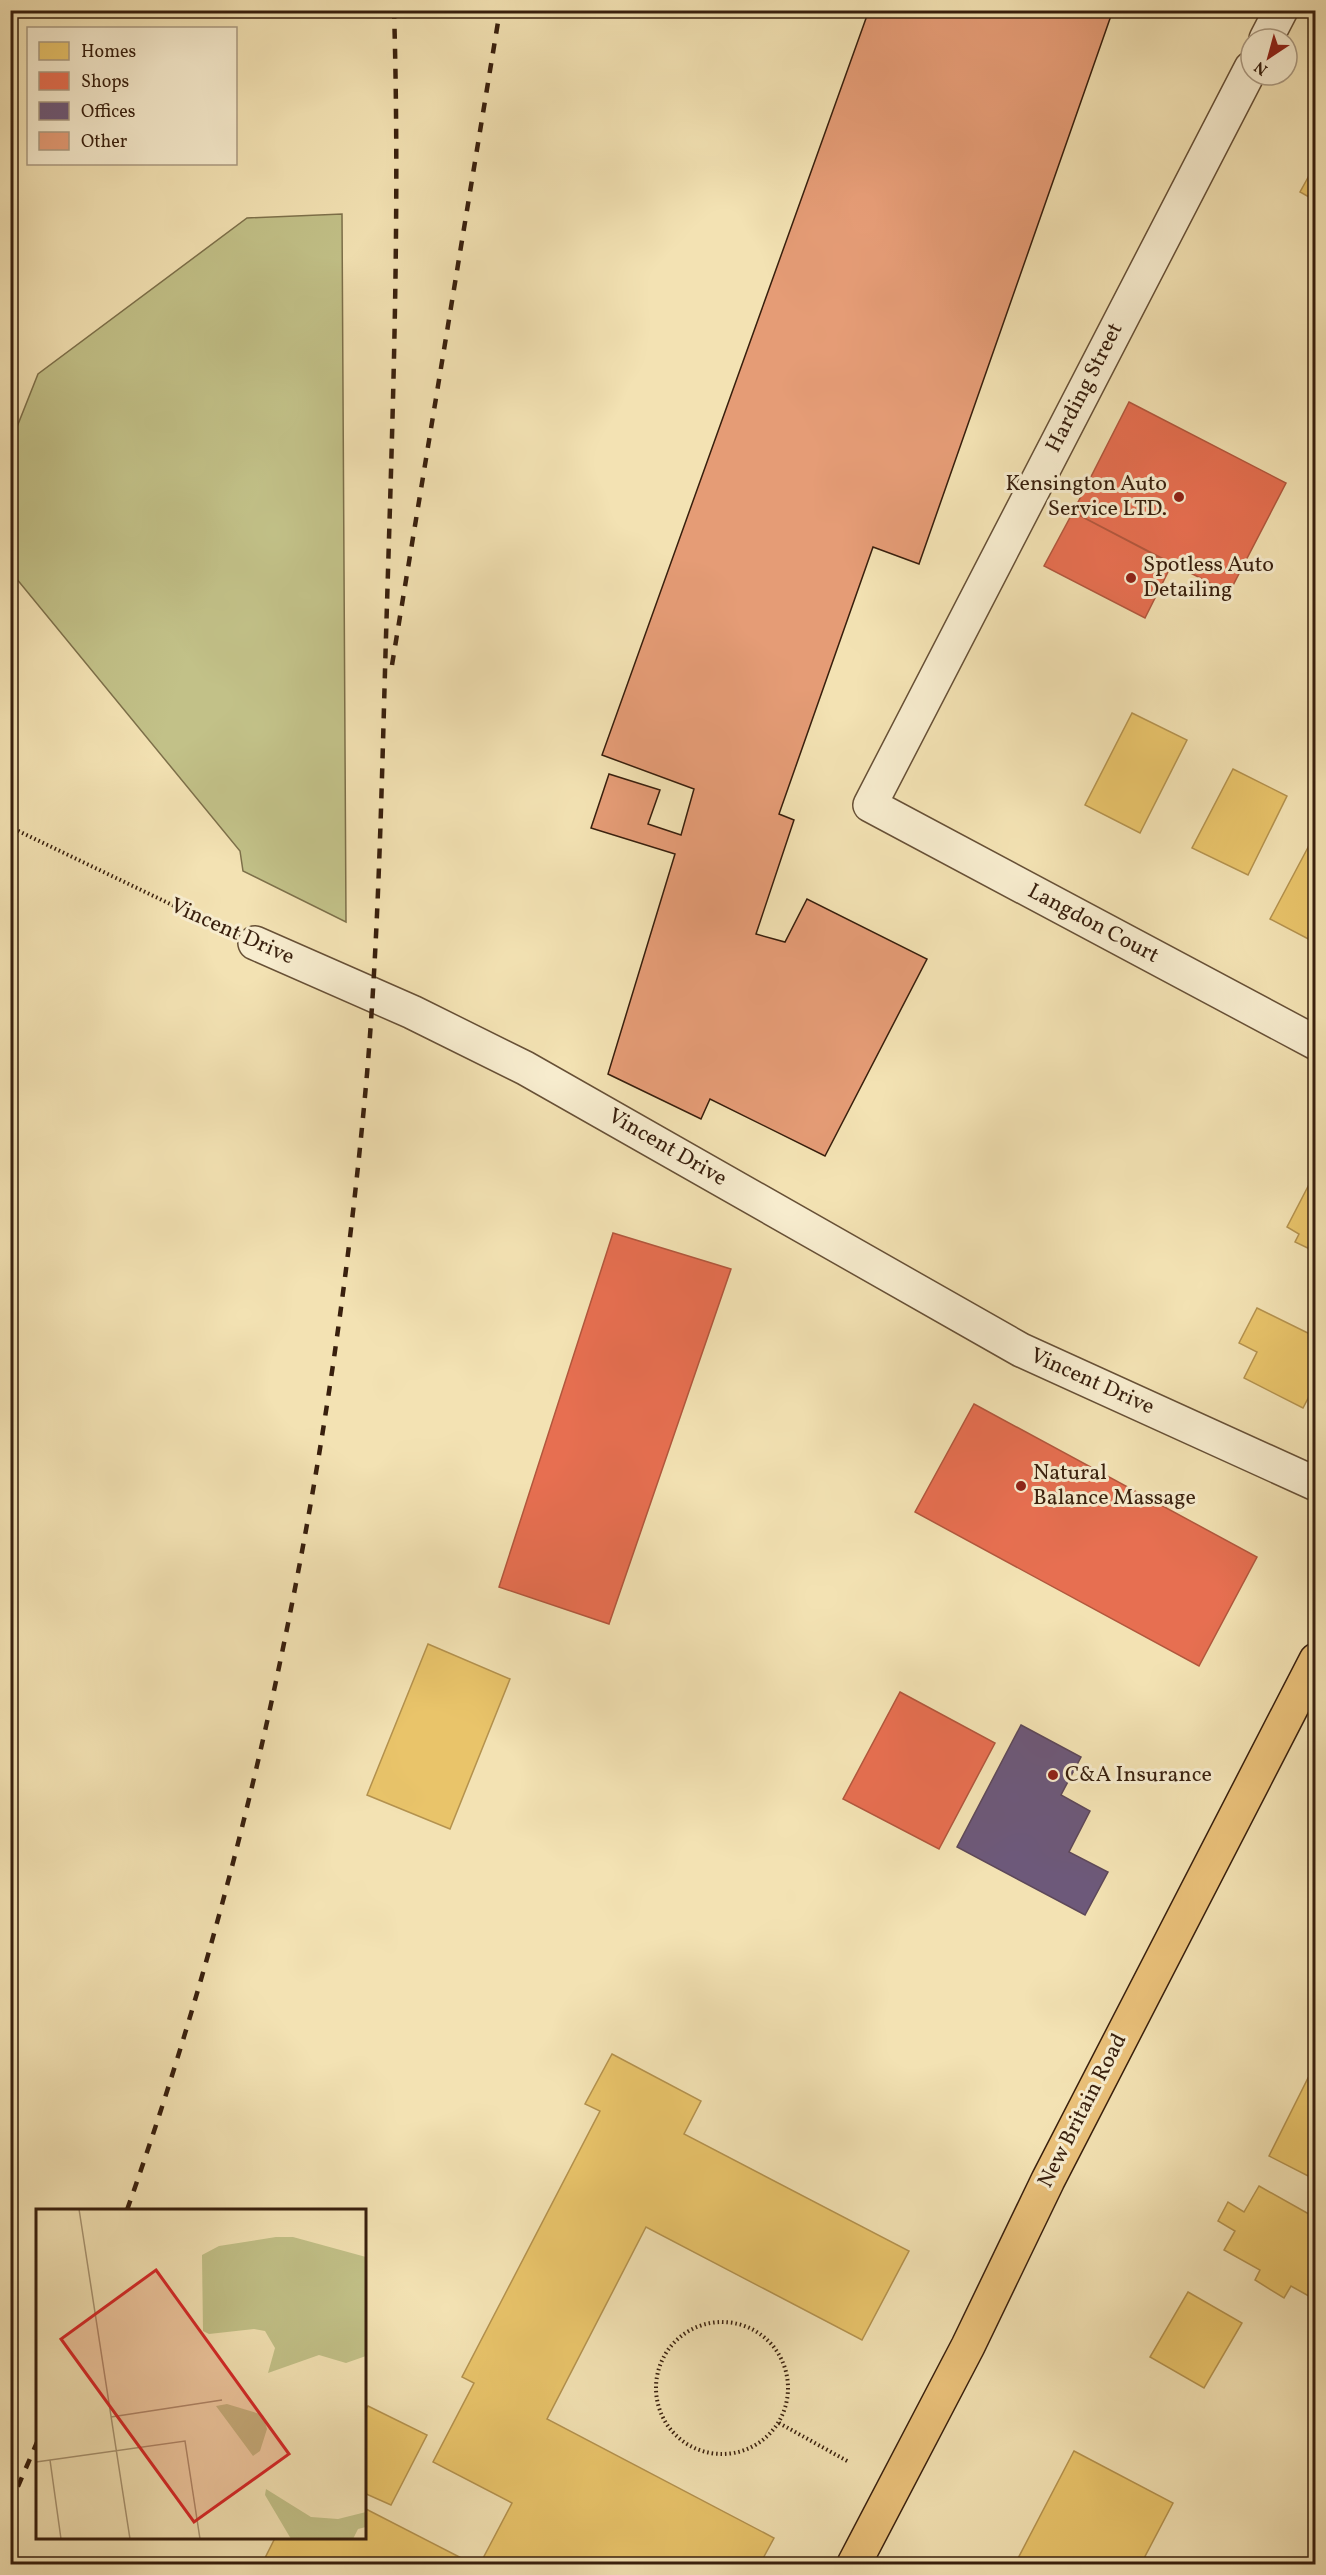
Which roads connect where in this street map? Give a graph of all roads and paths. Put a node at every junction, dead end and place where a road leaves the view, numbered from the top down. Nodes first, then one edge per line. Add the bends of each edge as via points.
1 (1281, 10) edge
2 (1272, 27) edge
3 (1241, 87) edge
4 (870, 805) joint
5 (10, 827) edge
6 (255, 943) joint
7 (1316, 1043) edge
8 (1316, 1484) edge
9 (1316, 1660) edge
10 (779, 2423) junction
11 (849, 2463) dead end
12 (854, 2565) edge

1 - 2 street
3 - 4 street, Harding Street
4 - 7 street, Langdon Court
5 - 6 path, Vincent Drive
6 - 8 street, Vincent Drive via 422,1017 525,1068 1021,1350
9 - 12 main road, New Britain Road
10 - 10 path via 768,2437 750,2449 729,2454 707,2453 688,2445 671,2431 660,2413 655,2392 657,2370 666,2350 682,2334 702,2324 746,2326 765,2338 780,2355 788,2377 788,2399
10 - 11 path

